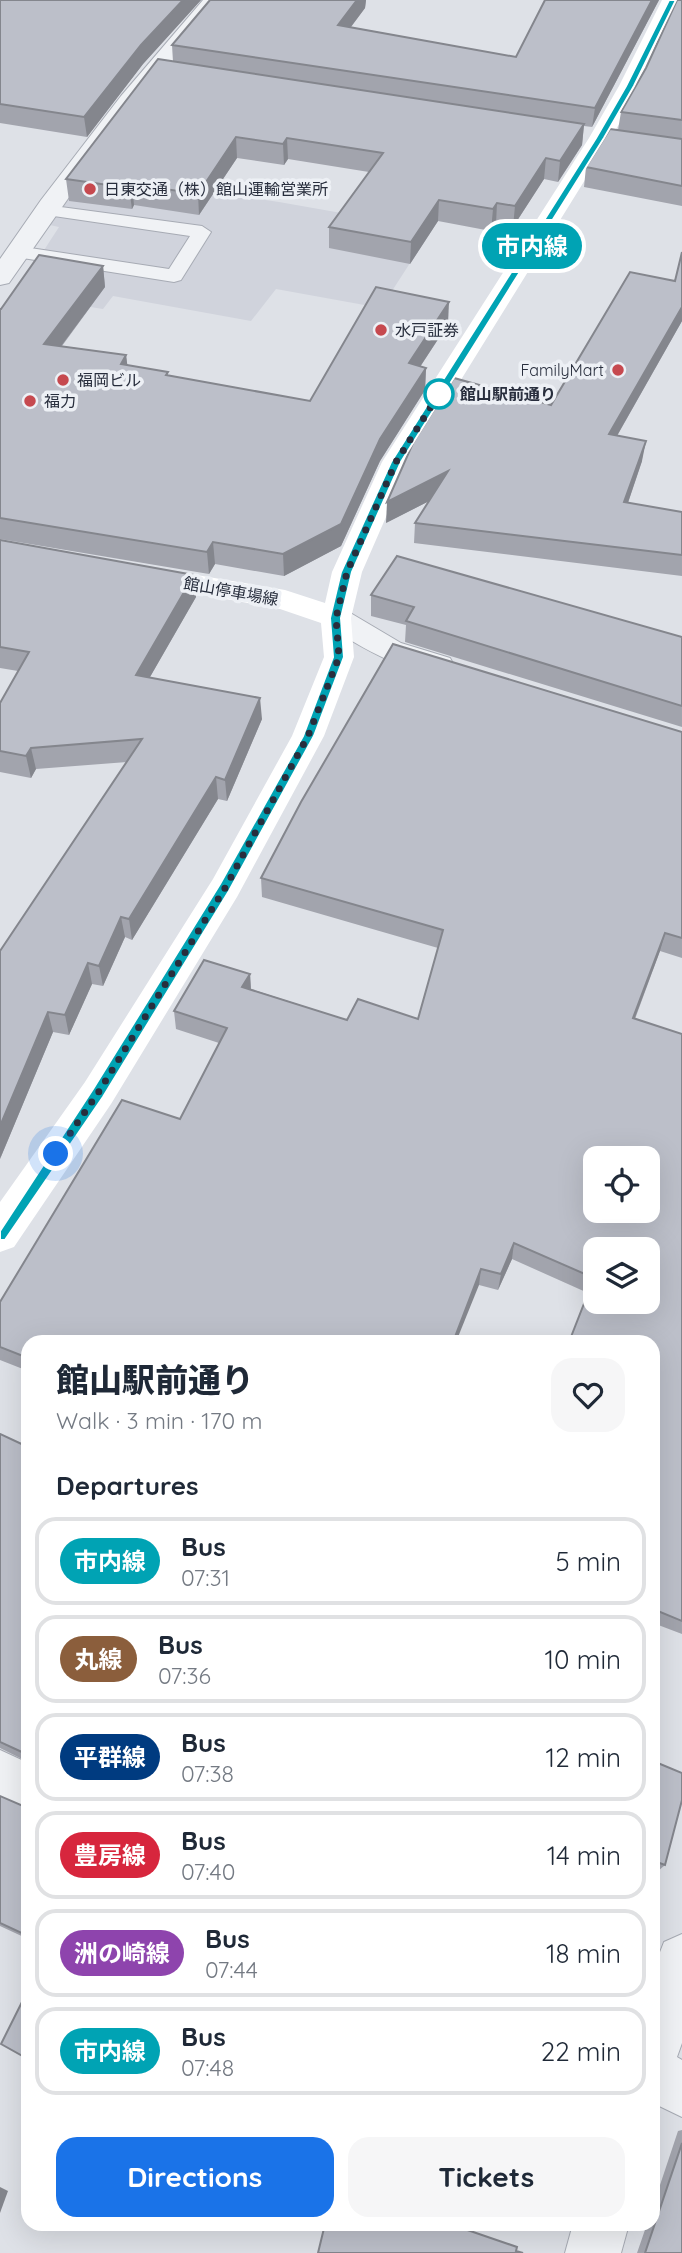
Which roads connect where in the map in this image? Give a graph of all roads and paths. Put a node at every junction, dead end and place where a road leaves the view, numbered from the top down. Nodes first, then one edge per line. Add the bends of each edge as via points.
1 (214, 0) edge
2 (672, 0) edge
3 (152, 70) junction
4 (180, 74) edge
5 (573, 134) edge
6 (600, 138) junction
7 (627, 142) edge
8 (46, 209) junction
9 (17, 252) junction
10 (0, 278) edge
11 (112, 569) edge
12 (336, 618) junction
13 (470, 675) edge
14 (0, 1235) edge
15 (0, 1775) edge
16 (21, 1785) edge
17 (682, 1960) edge
18 (660, 2028) edge
19 (660, 2077) edge
20 (682, 2090) edge
21 (599, 2231) edge
22 (593, 2253) edge

1 - 3 street
2 - 6 main road
3 - 4 street
3 - 8 street
5 - 6 street
6 - 7 main road
6 - 12 main road via 396,462 347,572
8 - 9 street
8 - 9 lane via 202,232 174,276
9 - 10 street
11 - 12 main road, 館山停車場線 via 285,600
12 - 13 street via 390,650
12 - 14 main road via 339,657 308,736 225,888 98,1093
15 - 16 street
17 - 18 street
19 - 20 street
21 - 22 street

